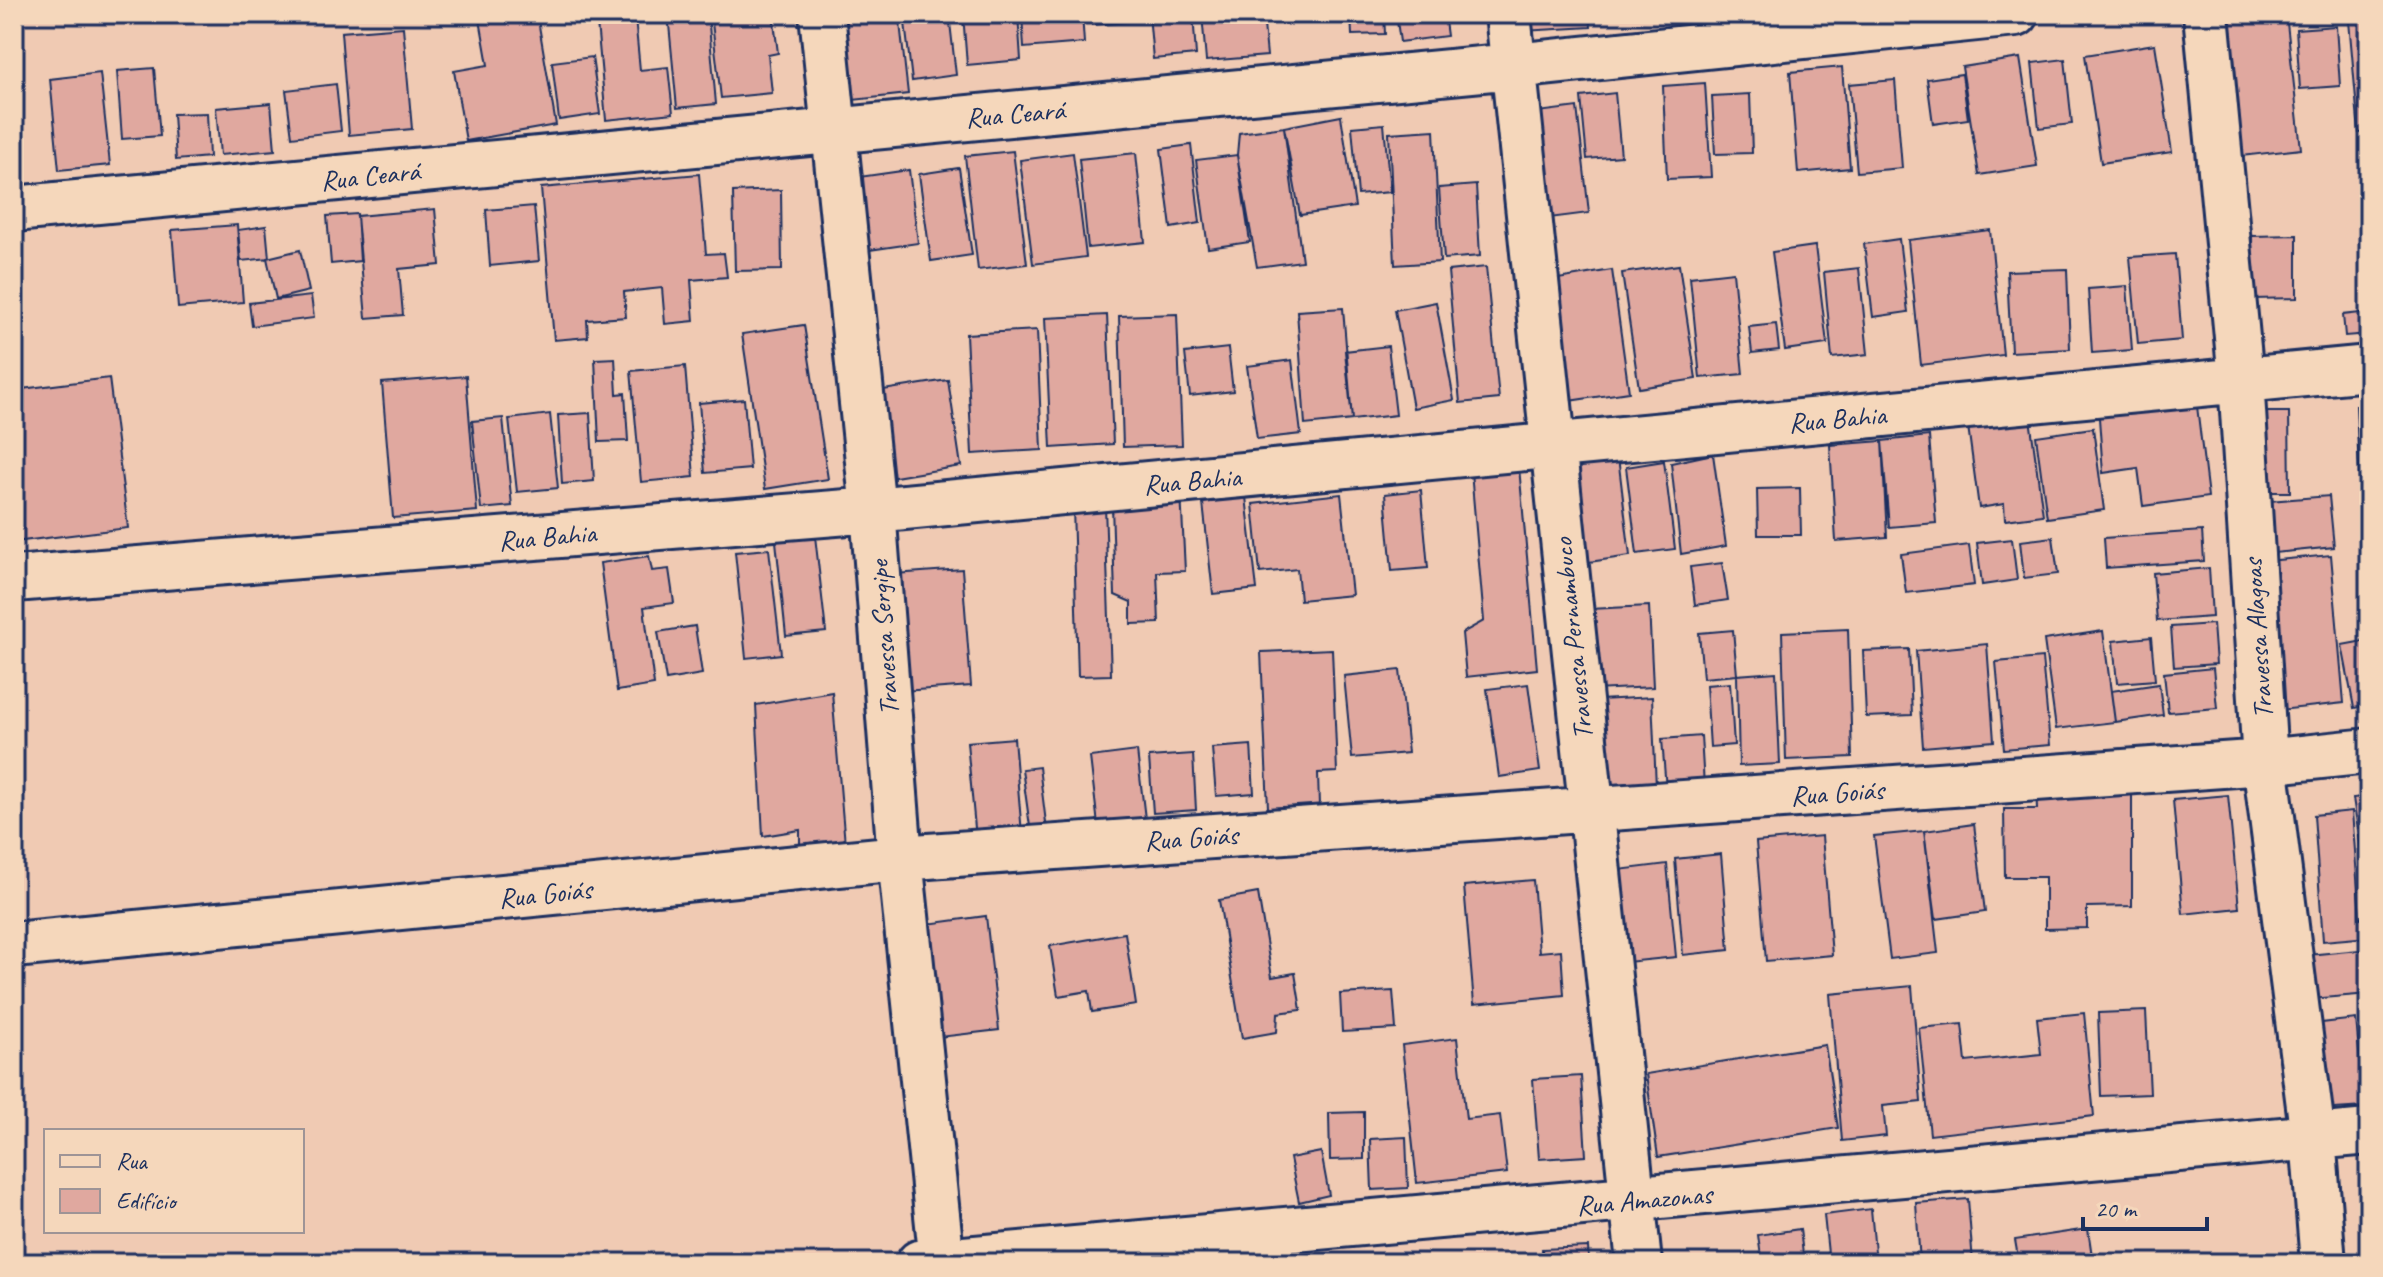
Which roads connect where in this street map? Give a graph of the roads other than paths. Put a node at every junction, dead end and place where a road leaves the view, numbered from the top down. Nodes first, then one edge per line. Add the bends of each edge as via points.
1 (822, 14) edge
2 (1508, 14) edge
3 (2016, 14) edge
4 (2206, 14) edge
5 (1513, 66) junction
6 (832, 130) junction
7 (14, 209) edge
8 (2369, 368) edge
9 (2241, 379) junction
10 (1551, 445) junction
11 (873, 510) junction
12 (14, 579) edge
13 (2369, 751) edge
14 (2265, 762) junction
15 (1590, 809) junction
16 (900, 858) junction
17 (14, 945) edge
18 (2369, 1132) edge
19 (2313, 1137) junction
20 (1630, 1201) junction
21 (934, 1262) edge
22 (1639, 1263) edge
23 (2323, 1263) edge

1 - 6 street, Travessa Sergipe
2 - 5 street, Travessa Pernambuco
3 - 5 street, Rua Ceará
4 - 9 street, Travessa Alagoas
5 - 6 street, Rua Ceará
5 - 10 street, Travessa Pernambuco
6 - 7 street, Rua Ceará
6 - 11 street, Travessa Sergipe
8 - 9 street, Rua Bahia
9 - 10 street, Rua Bahia
9 - 14 street, Travessa Alagoas
10 - 11 street, Rua Bahia
10 - 15 street, Travessa Pernambuco
11 - 12 street, Rua Bahia
11 - 16 street, Travessa Sergipe
13 - 14 street, Rua Goiás
14 - 15 street, Rua Goiás
14 - 19 street, Travessa Alagoas
15 - 16 street, Rua Goiás
15 - 20 street, Travessa Pernambuco
16 - 17 street, Rua Goiás
16 - 21 street, Travessa Sergipe
18 - 19 street, Rua Amazonas
19 - 20 street, Rua Amazonas
19 - 23 street, Travessa Alagoas
20 - 21 street, Rua Amazonas
20 - 22 street, Travessa Pernambuco

